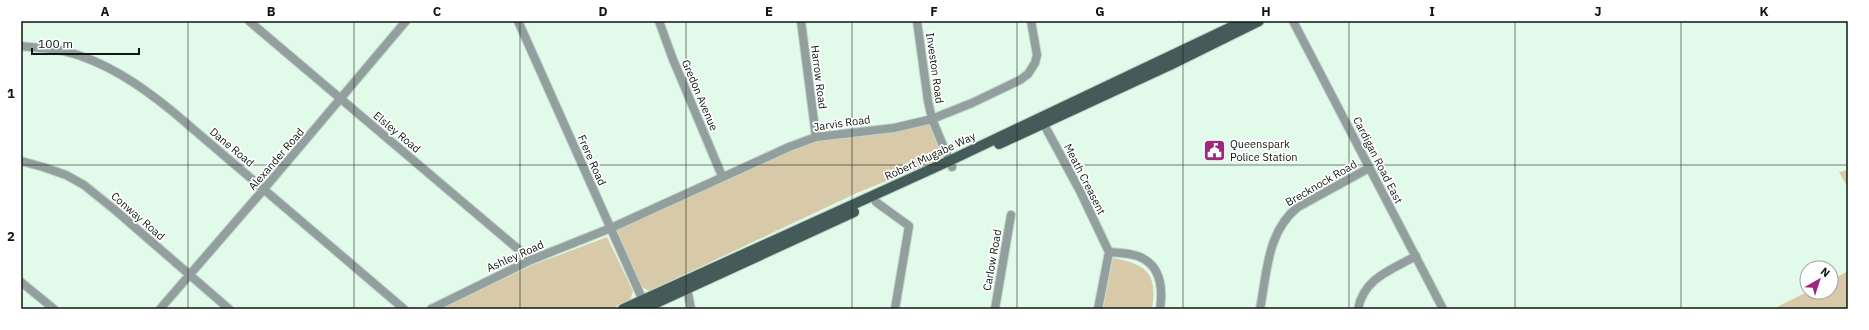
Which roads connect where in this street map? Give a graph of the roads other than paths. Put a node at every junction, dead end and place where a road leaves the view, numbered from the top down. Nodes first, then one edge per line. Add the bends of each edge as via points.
1 (249, 21) edge
2 (406, 21) edge
3 (518, 21) edge
4 (659, 21) edge
5 (801, 21) edge
6 (917, 21) edge
7 (1032, 21) edge
8 (1244, 21) edge
9 (1259, 21) edge
10 (1293, 21) edge
11 (21, 46) edge
12 (341, 99) junction
13 (932, 119) junction
14 (1042, 120) junction
15 (816, 137) junction
16 (21, 161) edge
17 (951, 164) junction
18 (1369, 168) junction
19 (722, 176) junction
20 (264, 189) junction
21 (876, 202) junction
22 (1011, 215) dead end
23 (611, 228) junction
24 (1109, 252) junction
25 (1416, 256) junction
26 (531, 260) junction
27 (189, 275) junction
28 (21, 282) edge
29 (686, 285) junction
30 (644, 306) edge
31 (54, 309) edge
32 (160, 309) edge
33 (229, 309) edge
34 (404, 309) edge
35 (431, 309) edge
36 (623, 309) edge
37 (691, 309) edge
38 (895, 309) edge
39 (995, 309) edge
40 (1098, 309) edge
41 (1160, 309) edge
42 (1260, 309) edge
43 (1358, 309) edge
44 (1443, 309) edge

1 - 12 street, Elsley Road
2 - 12 street, Alexander Road
3 - 23 street, Frere Road
4 - 19 street, Gredon Avenue
5 - 15 street, Harrow Road
6 - 13 street, Investon Road
7 - 13 street, Jarvis Road via 1037,55 1028,74 972,103
8 - 14 main road, Robert Mugabe Way
9 - 14 main road, Robert Mugabe Way via 1170,65
10 - 18 street, Cardigan Road East
11 - 20 street, Dane Road via 64,51 107,66 144,88
12 - 20 street, Alexander Road
12 - 26 street, Elsley Road
13 - 15 street, Jarvis Road via 894,128
13 - 17 street, Investon Road
14 - 17 main road, Robert Mugabe Way
14 - 24 street, Meath Creasent
15 - 19 street, Jarvis Road
16 - 27 street, Conway Road via 43,166 84,185
17 - 21 main road, Robert Mugabe Way
17 - 29 main road, Robert Mugabe Way
18 - 25 street, Cardigan Road East
18 - 42 street, Brecknock Road via 1298,207 1281,223 1272,243
19 - 23 street, Jarvis Road
20 - 27 street, Alexander Road
20 - 34 street, Dane Road
21 - 29 main road, Robert Mugabe Way
21 - 38 street via 909,226
22 - 39 street, Carlow Road
23 - 26 street, Ashley Road
23 - 30 street, Frere Road
24 - 40 street
24 - 41 street via 1140,256 1154,268 1161,289
25 - 43 street via 1369,284 1361,296
25 - 44 street, Cardigan Road East
26 - 35 street, Ashley Road
27 - 32 street, Alexander Road
27 - 33 street, Conway Road
28 - 31 street
29 - 30 main road, Robert Mugabe Way
29 - 37 street
30 - 36 main road, Robert Mugabe Way

